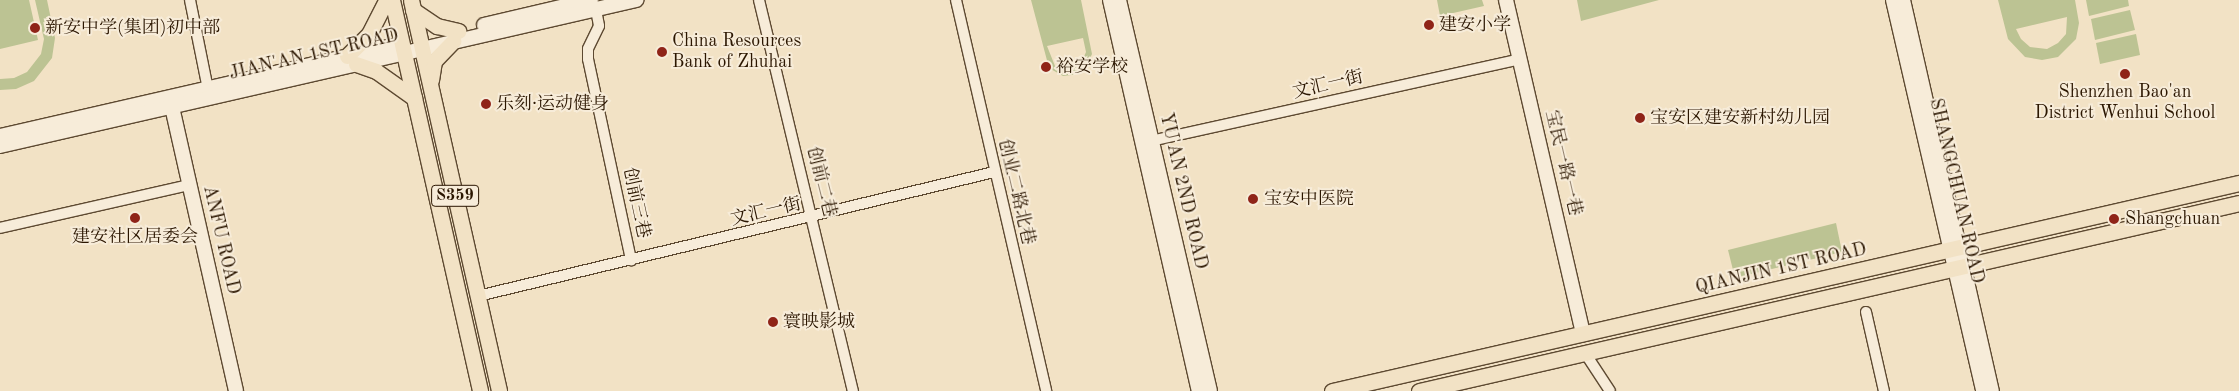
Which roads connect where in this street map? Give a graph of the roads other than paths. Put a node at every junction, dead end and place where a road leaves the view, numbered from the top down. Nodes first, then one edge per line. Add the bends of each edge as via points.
1 (190, 0) edge
2 (386, 0) edge
3 (392, 0) edge
4 (636, 0) edge
5 (759, 0) edge
6 (956, 0) edge
7 (1110, 0) edge
8 (1119, 0) edge
9 (1506, 0) edge
10 (1893, 0) edge
11 (1903, 0) edge
12 (412, 5) edge
13 (593, 5) edge
14 (456, 36) junction
15 (421, 44) junction
16 (403, 48) junction
17 (1520, 59) junction
18 (352, 60) junction
19 (430, 84) junction
20 (209, 93) junction
21 (414, 98) junction
22 (171, 102) junction
23 (0, 136) edge
24 (1147, 142) junction
25 (0, 146) edge
26 (994, 172) junction
27 (2239, 183) edge
28 (190, 185) junction
29 (2239, 203) edge
30 (814, 218) junction
31 (0, 228) edge
32 (1955, 248) junction
33 (631, 260) junction
34 (1959, 267) junction
35 (478, 296) junction
36 (1866, 312) dead end
37 (1583, 334) junction
38 (1585, 353) junction
39 (236, 391) edge
40 (480, 391) edge
41 (499, 391) edge
42 (853, 391) edge
43 (1046, 391) edge
44 (1199, 391) edge
45 (1210, 391) edge
46 (1332, 391) edge
47 (1419, 391) edge
48 (1610, 391) edge
49 (1884, 391) edge
50 (1983, 391) edge
51 (1992, 391) edge

1 - 20 street
2 - 18 main road via 370,34
3 - 16 main road, S359
4 - 13 main road, JIAN'AN 1ST ROAD
5 - 30 street, 创前二巷
6 - 26 street, 创业二路北巷
7 - 24 main road, YU'AN 2ND ROAD
8 - 24 main road, YU'AN 2ND ROAD
9 - 17 main road, 宝民一路一巷
10 - 32 main road, SHANGCHUAN ROAD
11 - 32 main road, SHANGCHUAN ROAD
12 - 14 main road
12 - 15 main road, S359
13 - 14 main road, JIAN'AN 1ST ROAD
13 - 33 street, 创前三巷 via 599,26 588,49 588,59
14 - 15 main road, JIAN'AN 1ST ROAD
14 - 19 main road via 434,62
15 - 16 main road, JIAN'AN 1ST ROAD
15 - 19 main road, S359
16 - 18 main road, JIAN'AN 1ST ROAD
16 - 21 main road, S359
17 - 24 street, 文汇一街
17 - 37 main road, 宝民一路一巷
18 - 20 main road, JIAN'AN 1ST ROAD
18 - 21 main road via 376,70
19 - 35 main road, S359
20 - 22 main road, JIAN'AN 1ST ROAD
21 - 40 main road, S359
22 - 23 main road, JIAN'AN 1ST ROAD
22 - 25 main road, JIAN'AN 1ST ROAD
22 - 28 main road, ANFU ROAD
24 - 44 main road, YU'AN 2ND ROAD
24 - 45 main road, YU'AN 2ND ROAD
26 - 30 street, 文汇一街 via 919,188
26 - 43 street, 创业二路北巷
27 - 32 main road, QIANJIN 1ST ROAD
28 - 31 street
28 - 39 main road, ANFU ROAD
29 - 34 main road
30 - 33 street, 文汇一街
30 - 42 street, 创前二巷
32 - 34 main road, SHANGCHUAN ROAD
32 - 37 main road, QIANJIN 1ST ROAD
33 - 35 street, 文汇一街
34 - 38 main road
34 - 50 main road, SHANGCHUAN ROAD
34 - 51 main road, SHANGCHUAN ROAD
35 - 41 main road, S359
36 - 49 street
37 - 46 main road, QIANJIN 1ST ROAD
38 - 47 main road
38 - 48 street

